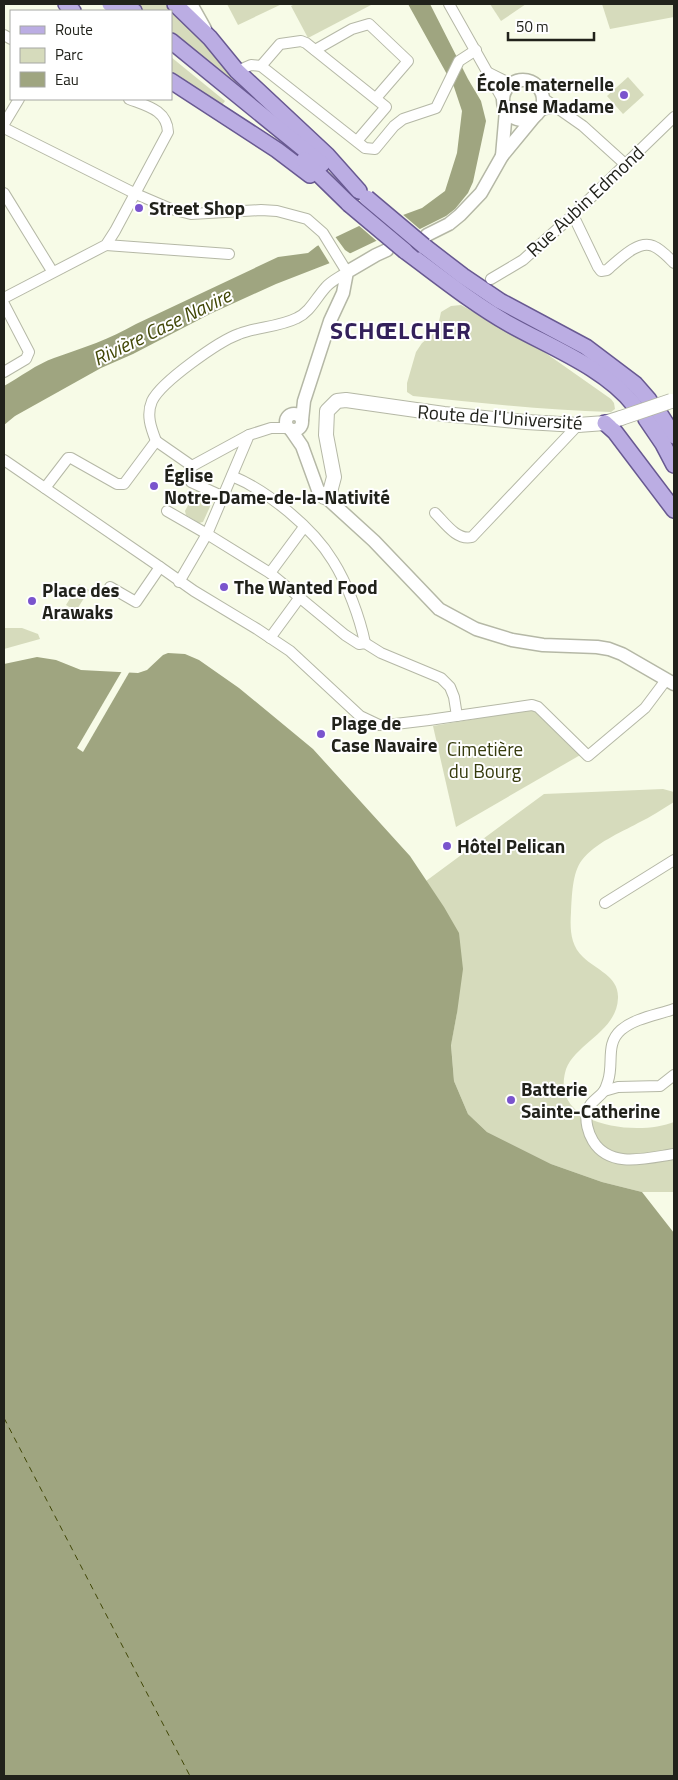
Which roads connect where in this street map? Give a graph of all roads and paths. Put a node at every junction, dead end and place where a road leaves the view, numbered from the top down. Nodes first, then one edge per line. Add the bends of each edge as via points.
1 (175, 4) edge
2 (191, 4) edge
3 (450, 4) edge
4 (210, 38) junction
5 (172, 42) edge
6 (172, 50) edge
7 (315, 50) junction
8 (476, 50) junction
9 (261, 66) junction
10 (237, 71) junction
11 (489, 73) junction
12 (172, 82) edge
13 (511, 84) junction
14 (376, 98) junction
15 (543, 98) junction
16 (18, 100) edge
17 (132, 100) edge
18 (504, 105) junction
19 (557, 107) junction
20 (537, 114) junction
21 (674, 117) edge
22 (4, 124) edge
23 (4, 128) edge
24 (357, 141) junction
25 (502, 156) junction
26 (625, 164) junction
27 (4, 193) edge
28 (136, 194) junction
29 (363, 195) junction
30 (349, 204) junction
31 (573, 216) junction
32 (425, 240) junction
33 (106, 245) junction
34 (387, 250) dead end
35 (229, 254) dead end
36 (674, 263) edge
37 (52, 271) junction
38 (347, 272) junction
39 (492, 279) dead end
40 (4, 298) edge
41 (4, 304) edge
42 (4, 372) edge
43 (649, 400) dead end
44 (673, 400) edge
45 (634, 405) dead end
46 (294, 423) junction
47 (605, 423) junction
48 (578, 425) junction
49 (249, 435) junction
50 (674, 436) edge
51 (156, 441) junction
52 (4, 460) edge
53 (192, 466) junction
54 (674, 466) edge
55 (232, 476) junction
56 (45, 488) junction
57 (224, 497) junction
58 (324, 497) junction
59 (674, 510) edge
60 (167, 511) dead end
61 (435, 514) dead end
62 (304, 527) junction
63 (208, 534) junction
64 (160, 567) junction
65 (270, 573) junction
66 (179, 582) junction
67 (110, 587) dead end
68 (300, 597) junction
69 (270, 638) junction
70 (365, 643) junction
71 (670, 682) edge
72 (457, 716) junction
73 (674, 860) edge
74 (605, 903) dead end
75 (674, 1009) edge
76 (674, 1075) edge
77 (604, 1091) junction
78 (674, 1154) edge

1 - 4 main road
2 - 4 street
3 - 8 street
4 - 10 main road
5 - 29 main road
6 - 30 main road via 302,158
7 - 9 street via 304,42 283,43
7 - 14 street
7 - 14 street via 352,29 369,24 408,60
8 - 11 street
8 - 24 street via 459,60 436,108 403,119 375,149 365,148
9 - 10 street via 251,65
9 - 24 street
10 - 29 main road via 327,156
11 - 13 street
11 - 18 street
12 - 30 main road via 277,150
13 - 15 street via 523,80 534,83
13 - 18 street via 504,94
14 - 24 street via 386,107
15 - 19 street
15 - 20 street
16 - 22 street
17 - 28 street via 156,110 168,125 168,132
18 - 20 street via 522,120
18 - 25 street
19 - 20 street
19 - 26 street
20 - 25 street
21 - 26 street, Rue Aubin Edmond
23 - 28 street
25 - 32 street via 481,193 460,215
26 - 31 street, Rue Aubin Edmond
27 - 37 street
28 - 33 street
28 - 38 street via 191,214 261,210 306,219 323,233
29 - 32 main road, bridge
30 - 45 main road, bridge via 405,251 486,309 584,364 609,381
31 - 36 street via 601,270 606,270 646,243 655,246
31 - 39 street, Rue Aubin Edmond via 523,260
32 - 43 main road via 462,276 500,301 586,347 635,384
33 - 35 street
33 - 37 street
34 - 38 street
37 - 40 street
38 - 46 street via 343,293
38 - 51 street via 327,286 304,314 228,338 159,391 152,400 149,421
41 - 42 street via 29,352 26,359
44 - 47 main road, Route de l'Université, bridge
46 - 49 street
46 - 58 street via 318,490
47 - 48 main road, Route de l'Université
47 - 59 main road
48 - 58 main road, Route de l'Université via 337,401 326,411 326,435 334,477 330,492
48 - 61 street via 472,536 465,539 459,536
49 - 53 street
49 - 55 street
50 - 54 main road via 653,416 662,444
51 - 53 street
51 - 56 street via 124,484 117,484 68,458
52 - 56 street
53 - 57 street via 190,482
55 - 57 street
55 - 62 street via 267,495
56 - 64 street
57 - 63 street
58 - 71 street via 374,541 439,608 458,621 512,640 609,649
60 - 63 street
62 - 65 street
62 - 70 street via 335,563
63 - 65 street
63 - 66 street
64 - 66 street
64 - 67 street via 136,602
65 - 68 street
66 - 69 street
68 - 69 street
68 - 70 street via 345,635 359,644
69 - 72 street via 290,651 366,720 387,725
70 - 72 street via 380,653 441,678 450,687
71 - 72 street via 588,756 538,707 532,705
73 - 74 street
75 - 77 street via 630,1024 620,1031 610,1051 611,1069
76 - 77 street via 660,1086 618,1087
77 - 78 street via 590,1103 587,1111 590,1135 604,1154 616,1159 635,1160

